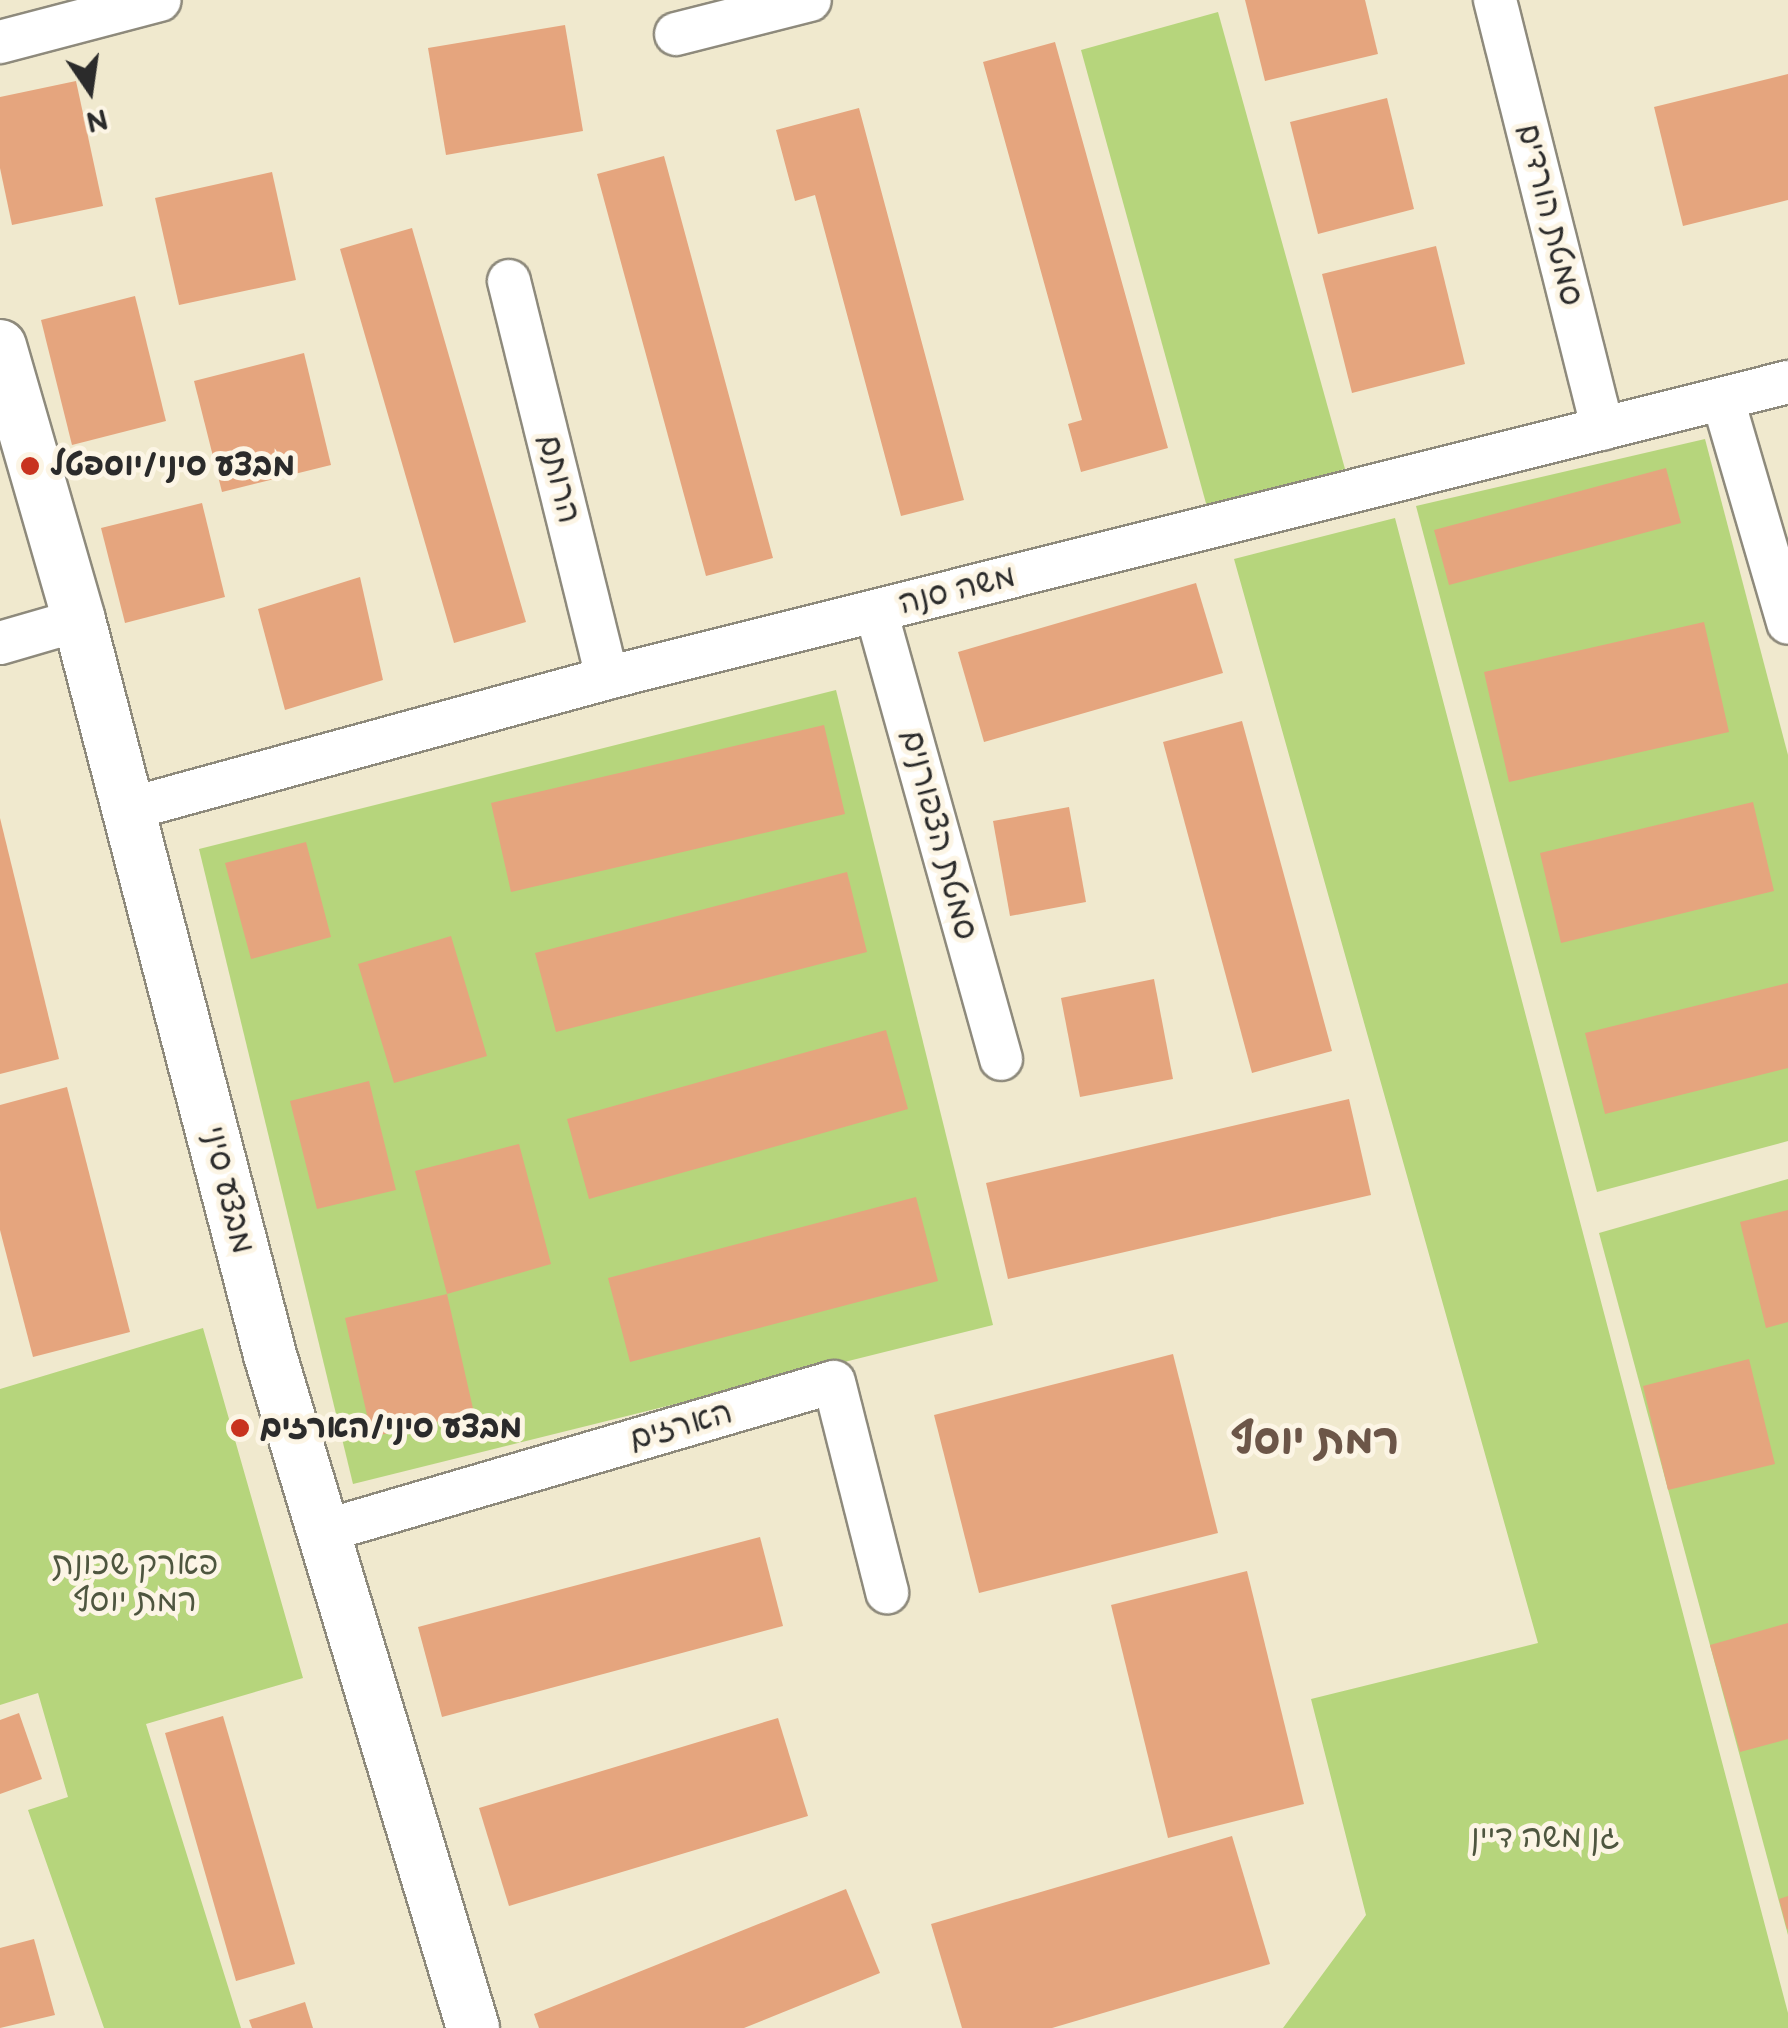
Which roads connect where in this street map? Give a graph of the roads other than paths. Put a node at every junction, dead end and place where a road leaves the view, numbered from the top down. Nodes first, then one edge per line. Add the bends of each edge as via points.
1 (160, 0) edge
2 (810, 0) edge
3 (1494, 0) edge
4 (676, 34) dead end
5 (0, 42) edge
6 (509, 280) dead end
7 (0, 346) edge
8 (1788, 382) edge
9 (1723, 400) junction
10 (1604, 429) junction
11 (876, 611) junction
12 (80, 620) junction
13 (1788, 622) edge
14 (0, 643) edge
15 (606, 678) junction
16 (129, 810) junction
17 (1000, 1059) dead end
18 (320, 1532) junction
19 (887, 1592) dead end
20 (473, 2028) edge

1 - 5 street
2 - 4 street
3 - 10 street, סמטת הורדים
6 - 15 street, הרותם
7 - 12 street, מבצע סיני
8 - 9 street, משה סנה
9 - 10 street, משה סנה
9 - 13 street
10 - 11 street, משה סנה
11 - 15 street, משה סנה
11 - 17 street, סמטת הצפורנים
12 - 14 street
12 - 16 street, מבצע סיני
15 - 16 street, משה סנה
16 - 18 street, מבצע סיני
18 - 19 street, הארזים via 834,1382
18 - 20 street, מבצע סיני

